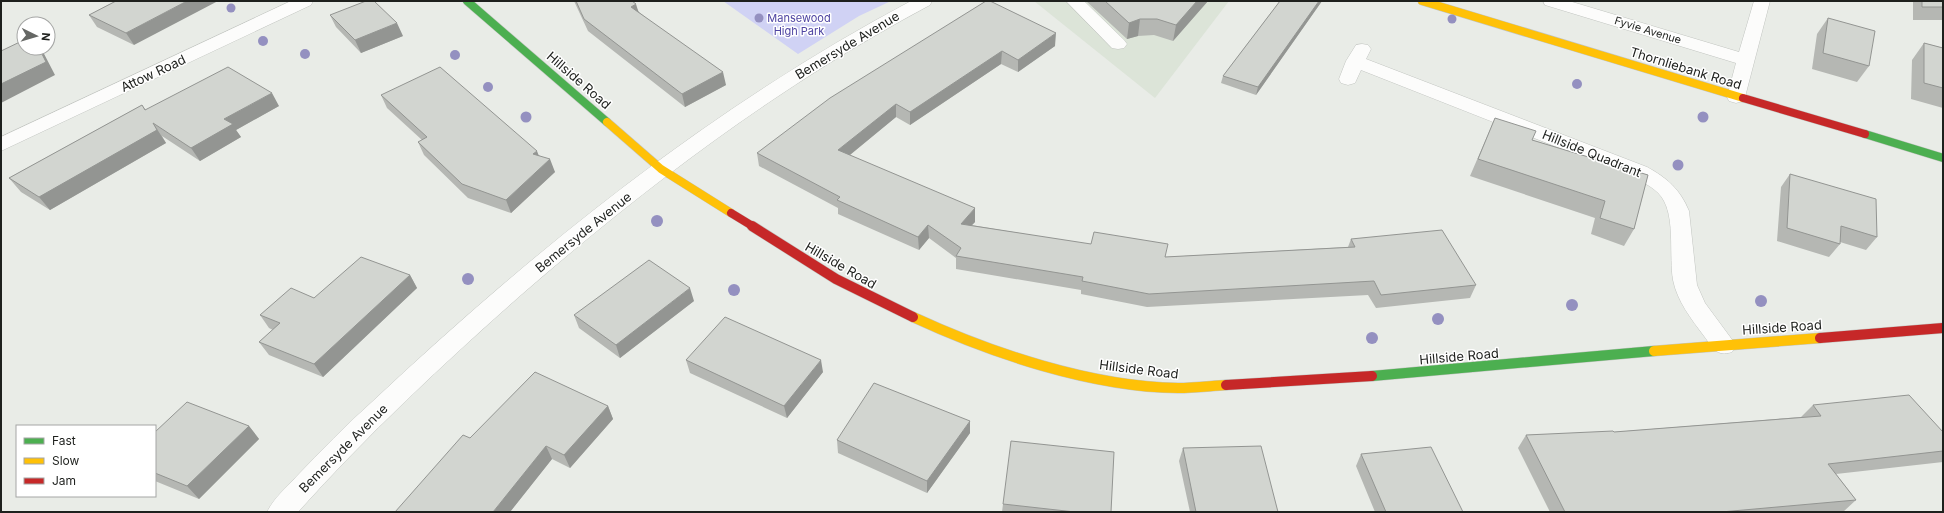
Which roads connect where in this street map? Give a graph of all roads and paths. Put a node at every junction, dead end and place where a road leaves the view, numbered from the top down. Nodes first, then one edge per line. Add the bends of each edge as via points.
1 (305, 1) edge
2 (467, 1) edge
3 (924, 1) edge
4 (1074, 1) edge
5 (1422, 1) edge
6 (1551, 1) edge
7 (1762, 1) edge
8 (1118, 44) dead end
9 (1745, 60) junction
10 (1355, 62) dead end
11 (1736, 97) junction
12 (1, 145) edge
13 (1943, 158) edge
14 (662, 169) junction
15 (1943, 328) edge
16 (1724, 345) junction
17 (281, 512) edge

1 - 12 street, Attow Road
2 - 14 street, Hillside Road
3 - 14 street, Bemersyde Avenue via 885,21 779,86
4 - 8 street
5 - 11 street, Thornliebank Road
6 - 9 street, Fyvie Avenue
7 - 9 street
9 - 11 street
10 - 16 street, Hillside Quadrant via 1640,172 1659,182 1678,205 1686,286
11 - 13 street, Thornliebank Road
14 - 16 street, Hillside Road via 836,279 947,334 1036,364 1120,382 1172,388 1343,379
14 - 17 street, Bemersyde Avenue via 572,239 487,311 387,403
15 - 16 street, Hillside Road

